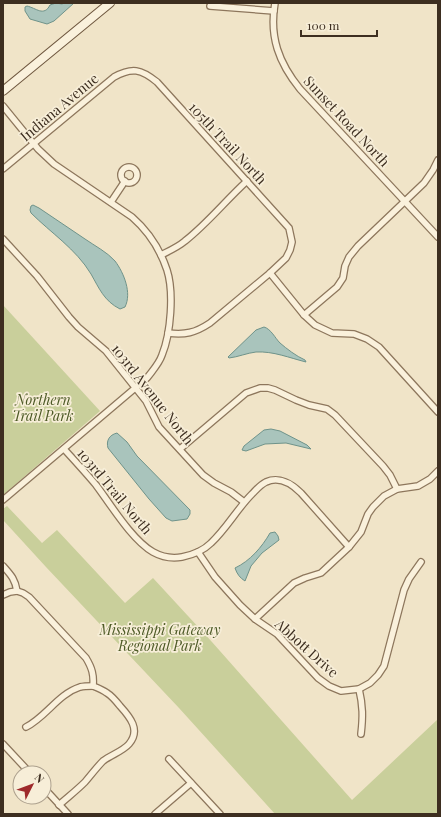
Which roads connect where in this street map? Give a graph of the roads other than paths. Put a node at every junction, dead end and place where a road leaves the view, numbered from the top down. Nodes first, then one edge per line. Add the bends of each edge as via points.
1 (110, 3) edge
2 (275, 3) edge
3 (210, 6) dead end
4 (274, 11) junction
5 (134, 70) joint
6 (3, 91) edge
7 (3, 106) edge
8 (34, 143) junction
9 (438, 160) edge
10 (3, 170) edge
11 (247, 180) junction
12 (125, 181) dead end
13 (110, 202) junction
14 (405, 202) junction
15 (438, 237) edge
16 (3, 239) edge
17 (161, 255) junction
18 (270, 273) junction
19 (304, 315) junction
20 (168, 333) junction
21 (136, 388) junction
22 (438, 412) edge
23 (64, 448) junction
24 (180, 449) junction
25 (438, 471) edge
26 (396, 489) junction
27 (3, 500) edge
28 (244, 502) junction
29 (349, 547) junction
30 (198, 552) junction
31 (421, 562) dead end
32 (3, 566) edge
33 (17, 591) junction
34 (3, 595) edge
35 (255, 619) junction
36 (93, 686) junction
37 (359, 689) junction
38 (26, 727) dead end
39 (361, 734) dead end
40 (4, 748) edge
41 (169, 759) dead end
42 (22, 765) edge
43 (191, 783) junction
44 (52, 797) edge
45 (59, 805) junction
46 (68, 814) edge
47 (156, 814) edge
48 (220, 814) edge

1 - 6 main road
2 - 4 street, Sunset Road North
3 - 4 street
4 - 14 street, Sunset Road North via 275,39 291,78
5 - 8 street, Indiana Avenue via 114,77
5 - 11 street, 105th Trail North via 147,74 157,82
7 - 8 street
8 - 10 street, Indiana Avenue
8 - 13 street via 54,164
9 - 14 street via 424,183
11 - 17 street via 185,241
11 - 18 street, 105th Trail North via 289,228 292,242 290,250 286,258
12 - 13 street
13 - 17 street via 142,226
14 - 15 street, Sunset Road North
14 - 19 street via 349,257 343,278 337,287
16 - 21 street, 103rd Avenue North via 78,327 106,351
17 - 20 street via 168,271 170,287
18 - 19 street
18 - 20 street via 200,330 181,334
19 - 22 street via 315,325 332,333 354,334 379,347
20 - 21 street via 156,367
21 - 23 street
21 - 24 street, 103rd Avenue North via 159,426
23 - 27 street
23 - 30 street, 103rd Trail North via 129,530 152,552 174,559
24 - 26 street via 246,393 268,388 309,405 327,409 335,415 383,466
24 - 28 street, 103rd Avenue North via 203,475
25 - 26 street via 418,486
26 - 29 street via 373,507 361,532
28 - 29 street, 103rd Trail North via 267,482 285,482 301,493
28 - 30 street, 103rd Trail North via 220,534
29 - 35 street via 321,573 294,583
30 - 35 street, Abbott Drive via 215,577
31 - 37 street via 404,590 384,666 370,683
32 - 33 street via 16,583
33 - 34 street
33 - 36 street via 29,597 86,658 94,677
35 - 37 street, Abbott Drive via 277,634 318,678 329,686 341,690
36 - 38 street via 81,687 67,693 34,723
36 - 45 street via 112,697 129,715 134,728 132,738 125,747 102,762 83,784
37 - 39 street via 363,721
40 - 42 street
41 - 43 street
43 - 47 street
43 - 48 street
44 - 45 street
45 - 46 street

